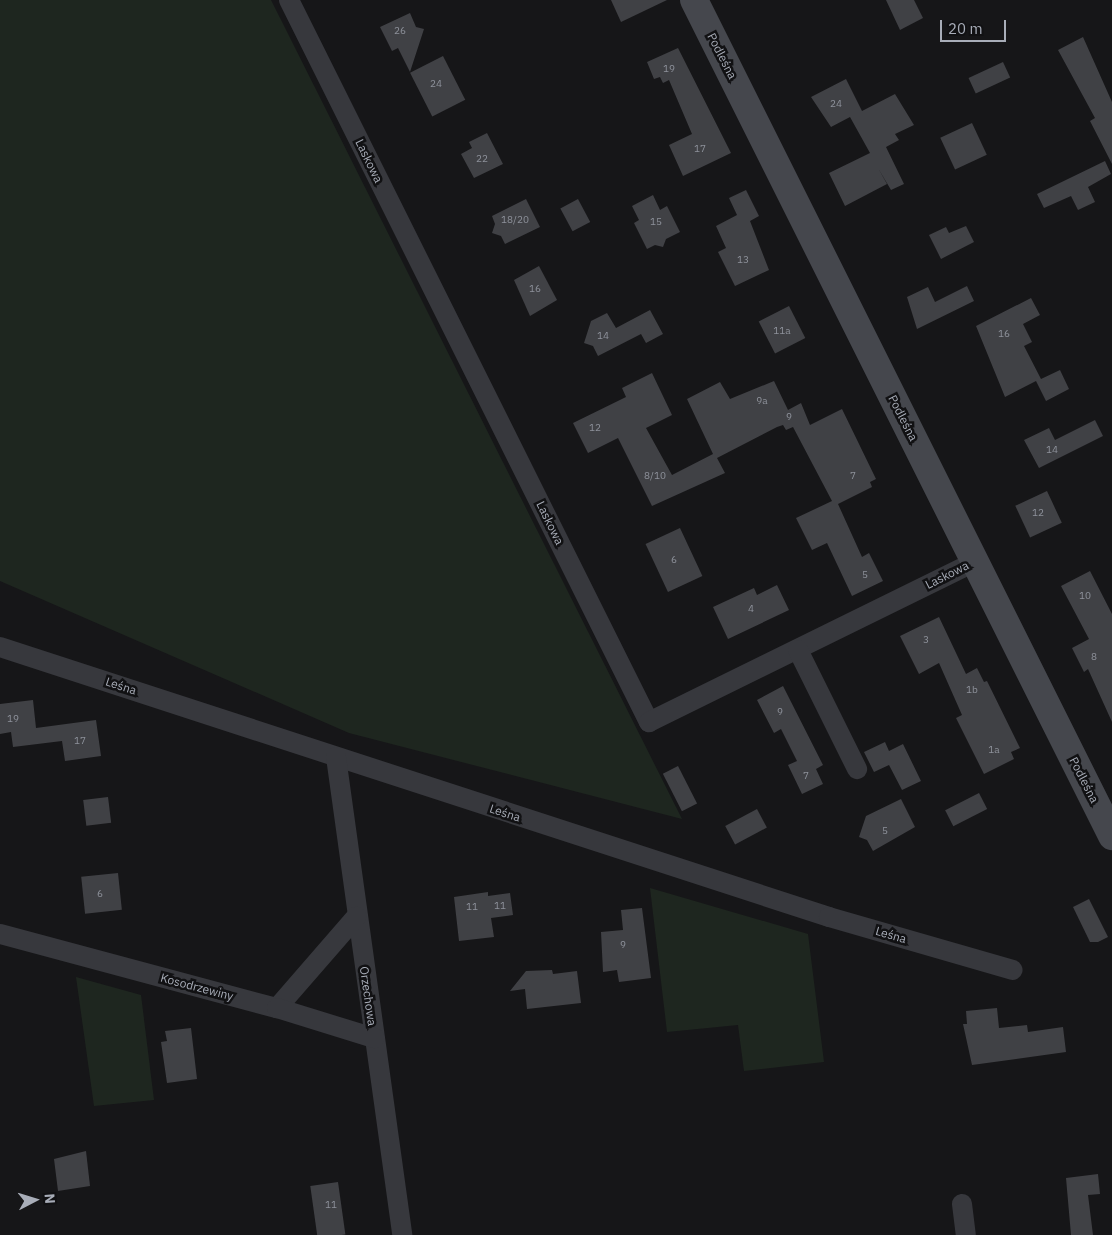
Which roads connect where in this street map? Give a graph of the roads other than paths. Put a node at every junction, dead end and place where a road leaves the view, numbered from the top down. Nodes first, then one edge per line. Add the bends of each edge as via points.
1 (289, 0) edge
2 (694, 0) edge
3 (974, 562) junction
4 (0, 647) edge
5 (798, 650) junction
6 (336, 757) junction
7 (857, 769) dead end
8 (1112, 836) edge
9 (356, 917) junction
10 (0, 934) edge
11 (1013, 970) dead end
12 (278, 1008) junction
13 (374, 1038) junction
14 (962, 1204) dead end
15 (402, 1235) edge
16 (966, 1235) edge

1 - 5 street, Laskowa via 649,722
2 - 3 street, Podleśna
3 - 5 street, Laskowa
3 - 8 street, Podleśna
4 - 6 street, Leśna
5 - 7 street
6 - 9 street, Orzechowa
6 - 11 street, Leśna via 829,917
9 - 12 street
9 - 13 street, Orzechowa
10 - 12 street, Kosodrzewiny
12 - 13 street, Kosodrzewiny
13 - 15 street, Orzechowa
14 - 16 street

